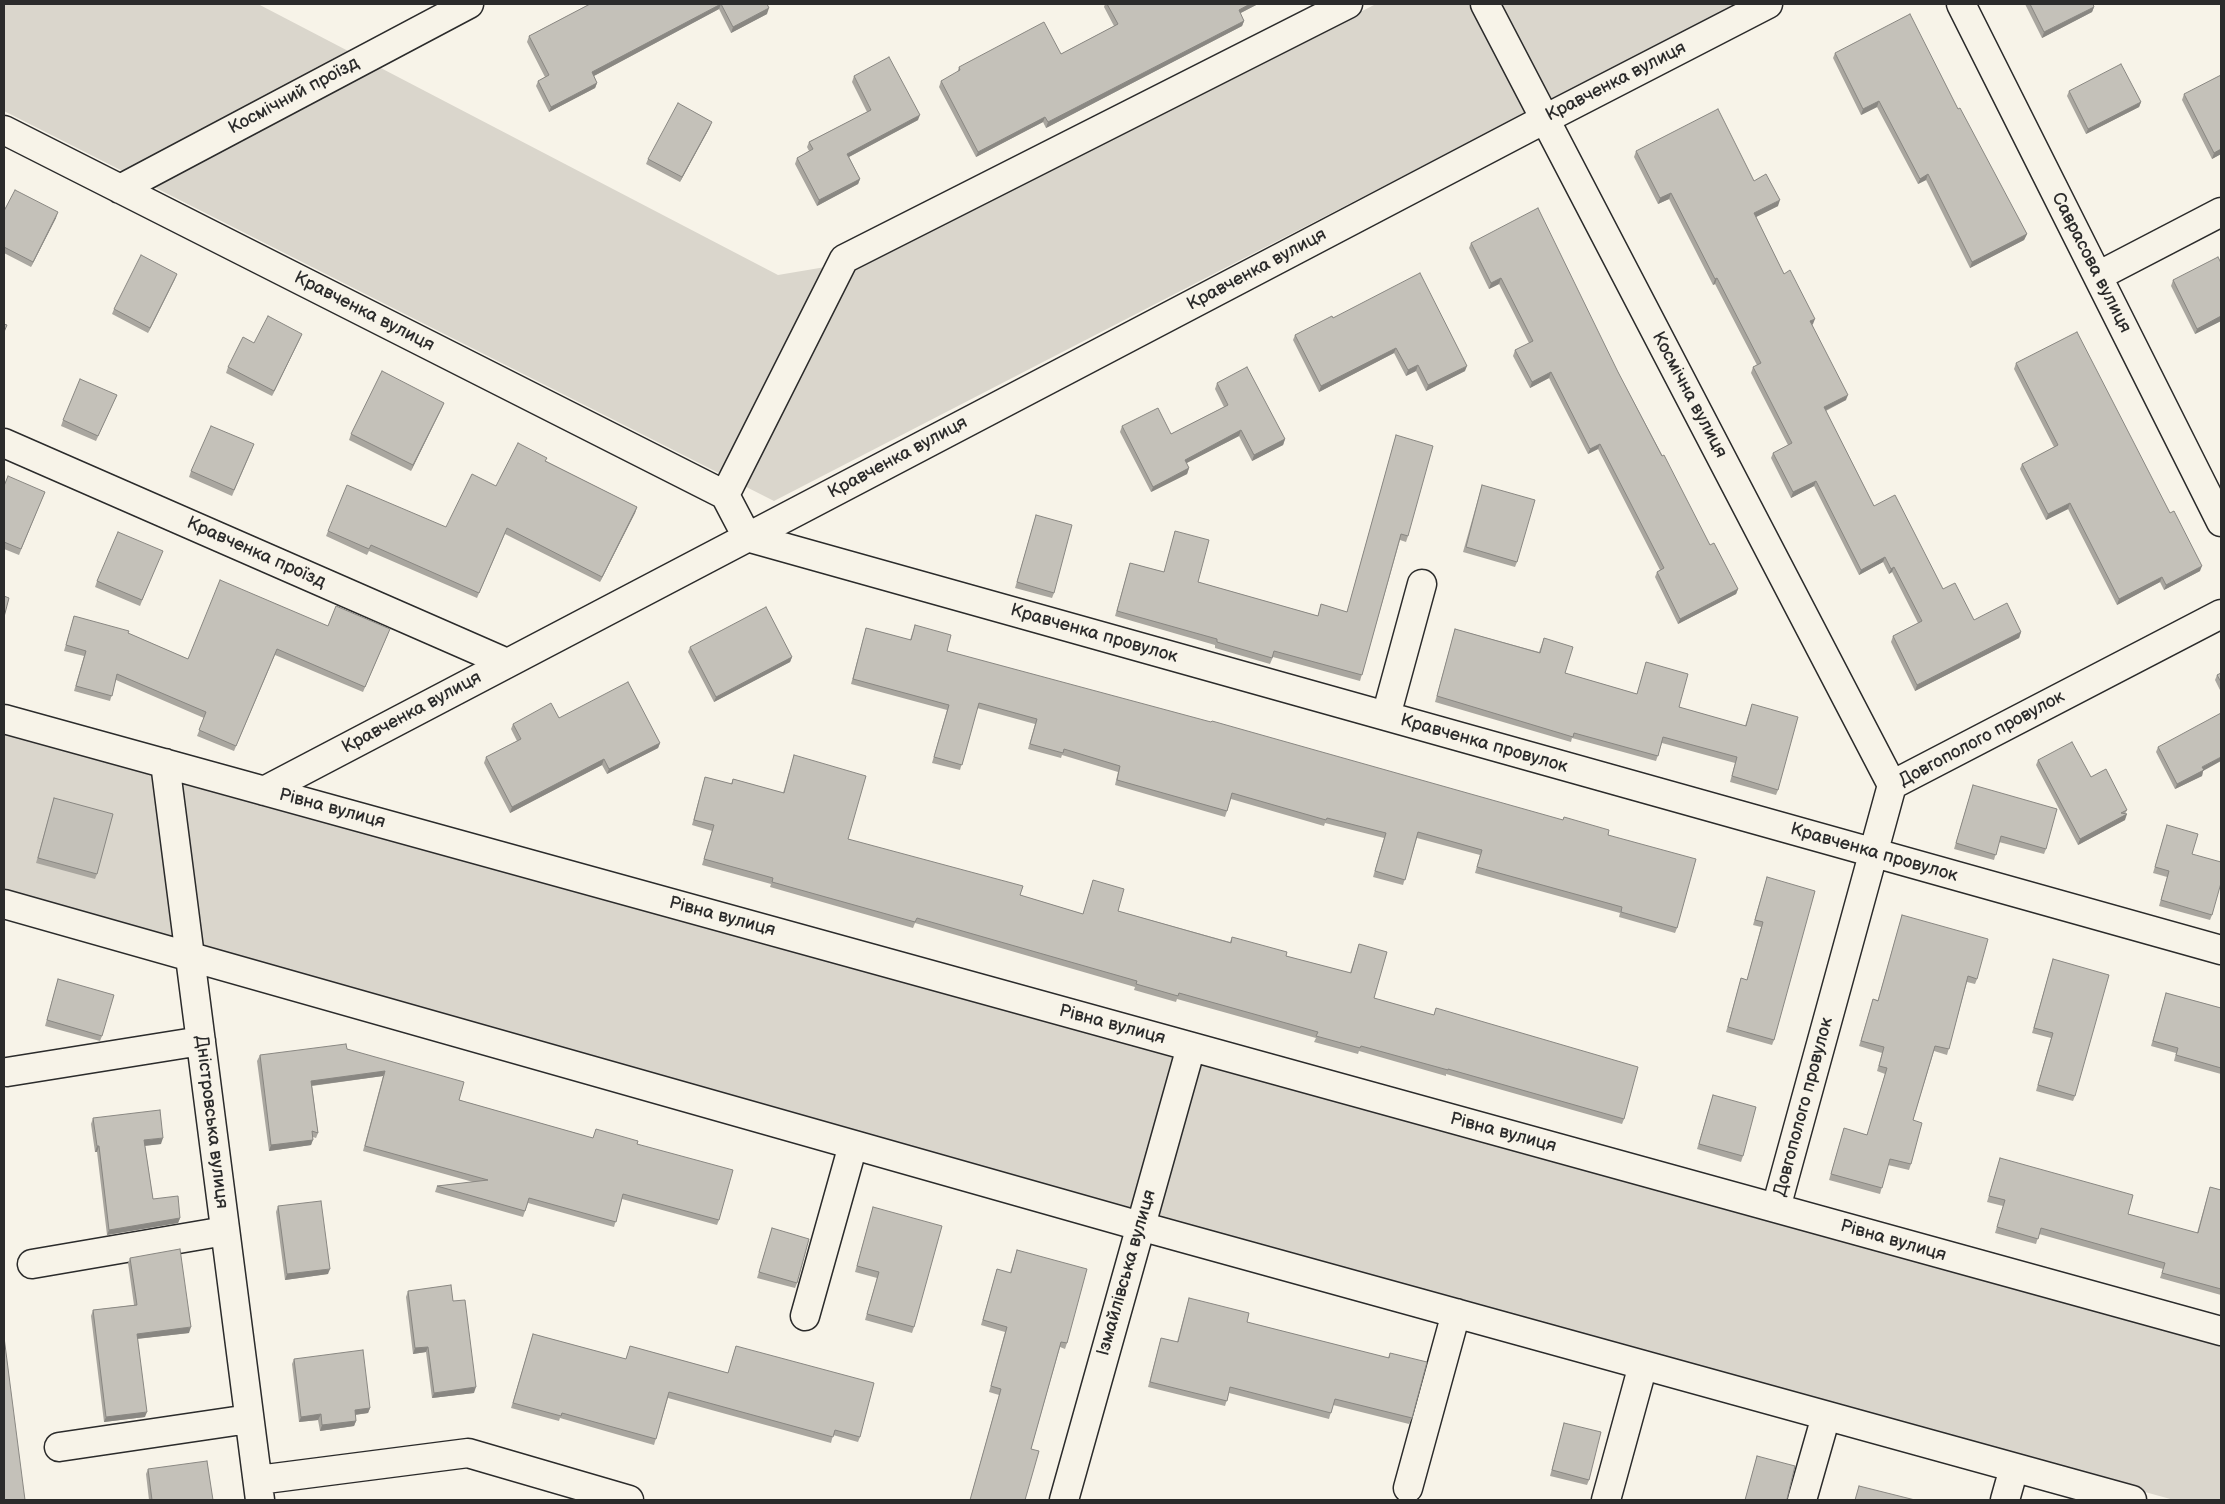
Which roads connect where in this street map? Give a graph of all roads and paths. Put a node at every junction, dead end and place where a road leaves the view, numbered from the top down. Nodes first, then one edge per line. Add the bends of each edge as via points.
1 (469, 4) edge
2 (1348, 4) edge
3 (1485, 4) edge
4 (1768, 4) edge
5 (1961, 4) edge
6 (1545, 118) junction
7 (4, 130) edge
8 (120, 189) junction
9 (2221, 212) edge
10 (2098, 276) junction
11 (4, 443) edge
12 (725, 494) junction
13 (2221, 522) edge
14 (747, 537) junction
15 (1422, 584) dead end
16 (2221, 614) edge
17 (507, 663) junction
18 (1386, 716) junction
19 (4, 719) edge
20 (165, 763) junction
21 (1892, 786) junction
22 (264, 791) junction
23 (1874, 852) junction
24 (4, 904) edge
25 (2221, 950) edge
26 (190, 958) junction
27 (201, 1041) junction
28 (1190, 1046) junction
29 (7, 1072) dead end
30 (853, 1145) junction
31 (1776, 1208) junction
32 (1140, 1226) junction
33 (225, 1231) junction
34 (32, 1264) dead end
35 (1456, 1313) junction
36 (805, 1316) dead end
37 (2221, 1331) edge
38 (1643, 1365) junction
39 (1826, 1416) junction
40 (249, 1419) junction
41 (59, 1447) dead end
42 (2014, 1468) junction
43 (1408, 1488) dead end
44 (259, 1490) edge
45 (629, 1500) edge
46 (1064, 1500) edge
47 (1606, 1500) edge
48 (1802, 1500) edge
49 (2005, 1500) edge
50 (2132, 1500) edge

1 - 8 street, Космічний проїзд
2 - 12 street via 844,259
3 - 6 street, Космічна вулиця
4 - 6 street, Кравченка вулиця
5 - 10 street, Саврасова вулиця
6 - 14 street, Кравченка вулиця
6 - 21 street, Космічна вулиця
7 - 8 street, Кравченка вулиця
8 - 12 street, Кравченка вулиця
9 - 10 street
10 - 13 street, Саврасова вулиця
11 - 17 street, Кравченка проїзд
12 - 14 street
14 - 17 street, Кравченка вулиця
14 - 18 street, Кравченка провулок
15 - 18 street
16 - 21 street, Довгополого провулок
17 - 22 street, Кравченка вулиця
18 - 23 street, Кравченка провулок
19 - 20 street, Рівна вулиця
20 - 22 street, Рівна вулиця
20 - 26 street, Дністровська вулиця
21 - 23 street, Довгополого провулок
22 - 28 street, Рівна вулиця
23 - 25 street, Кравченка провулок
23 - 31 street, Довгополого провулок
24 - 26 street
26 - 27 street, Дністровська вулиця
26 - 30 street
27 - 29 street
27 - 33 street, Дністровська вулиця
28 - 31 street, Рівна вулиця
28 - 32 street, Ізмайлівська вулиця
30 - 32 street
30 - 36 street
31 - 37 street, Рівна вулиця
32 - 35 street
32 - 46 street, Ізмайлівська вулиця
33 - 34 street
33 - 40 street, Дністровська вулиця
35 - 38 street
35 - 43 street
38 - 39 street
38 - 47 street
39 - 42 street
39 - 48 street
40 - 41 street
40 - 44 street, Дністровська вулиця
42 - 49 street
42 - 50 street
44 - 45 street, Дністровська вулиця via 468,1453

